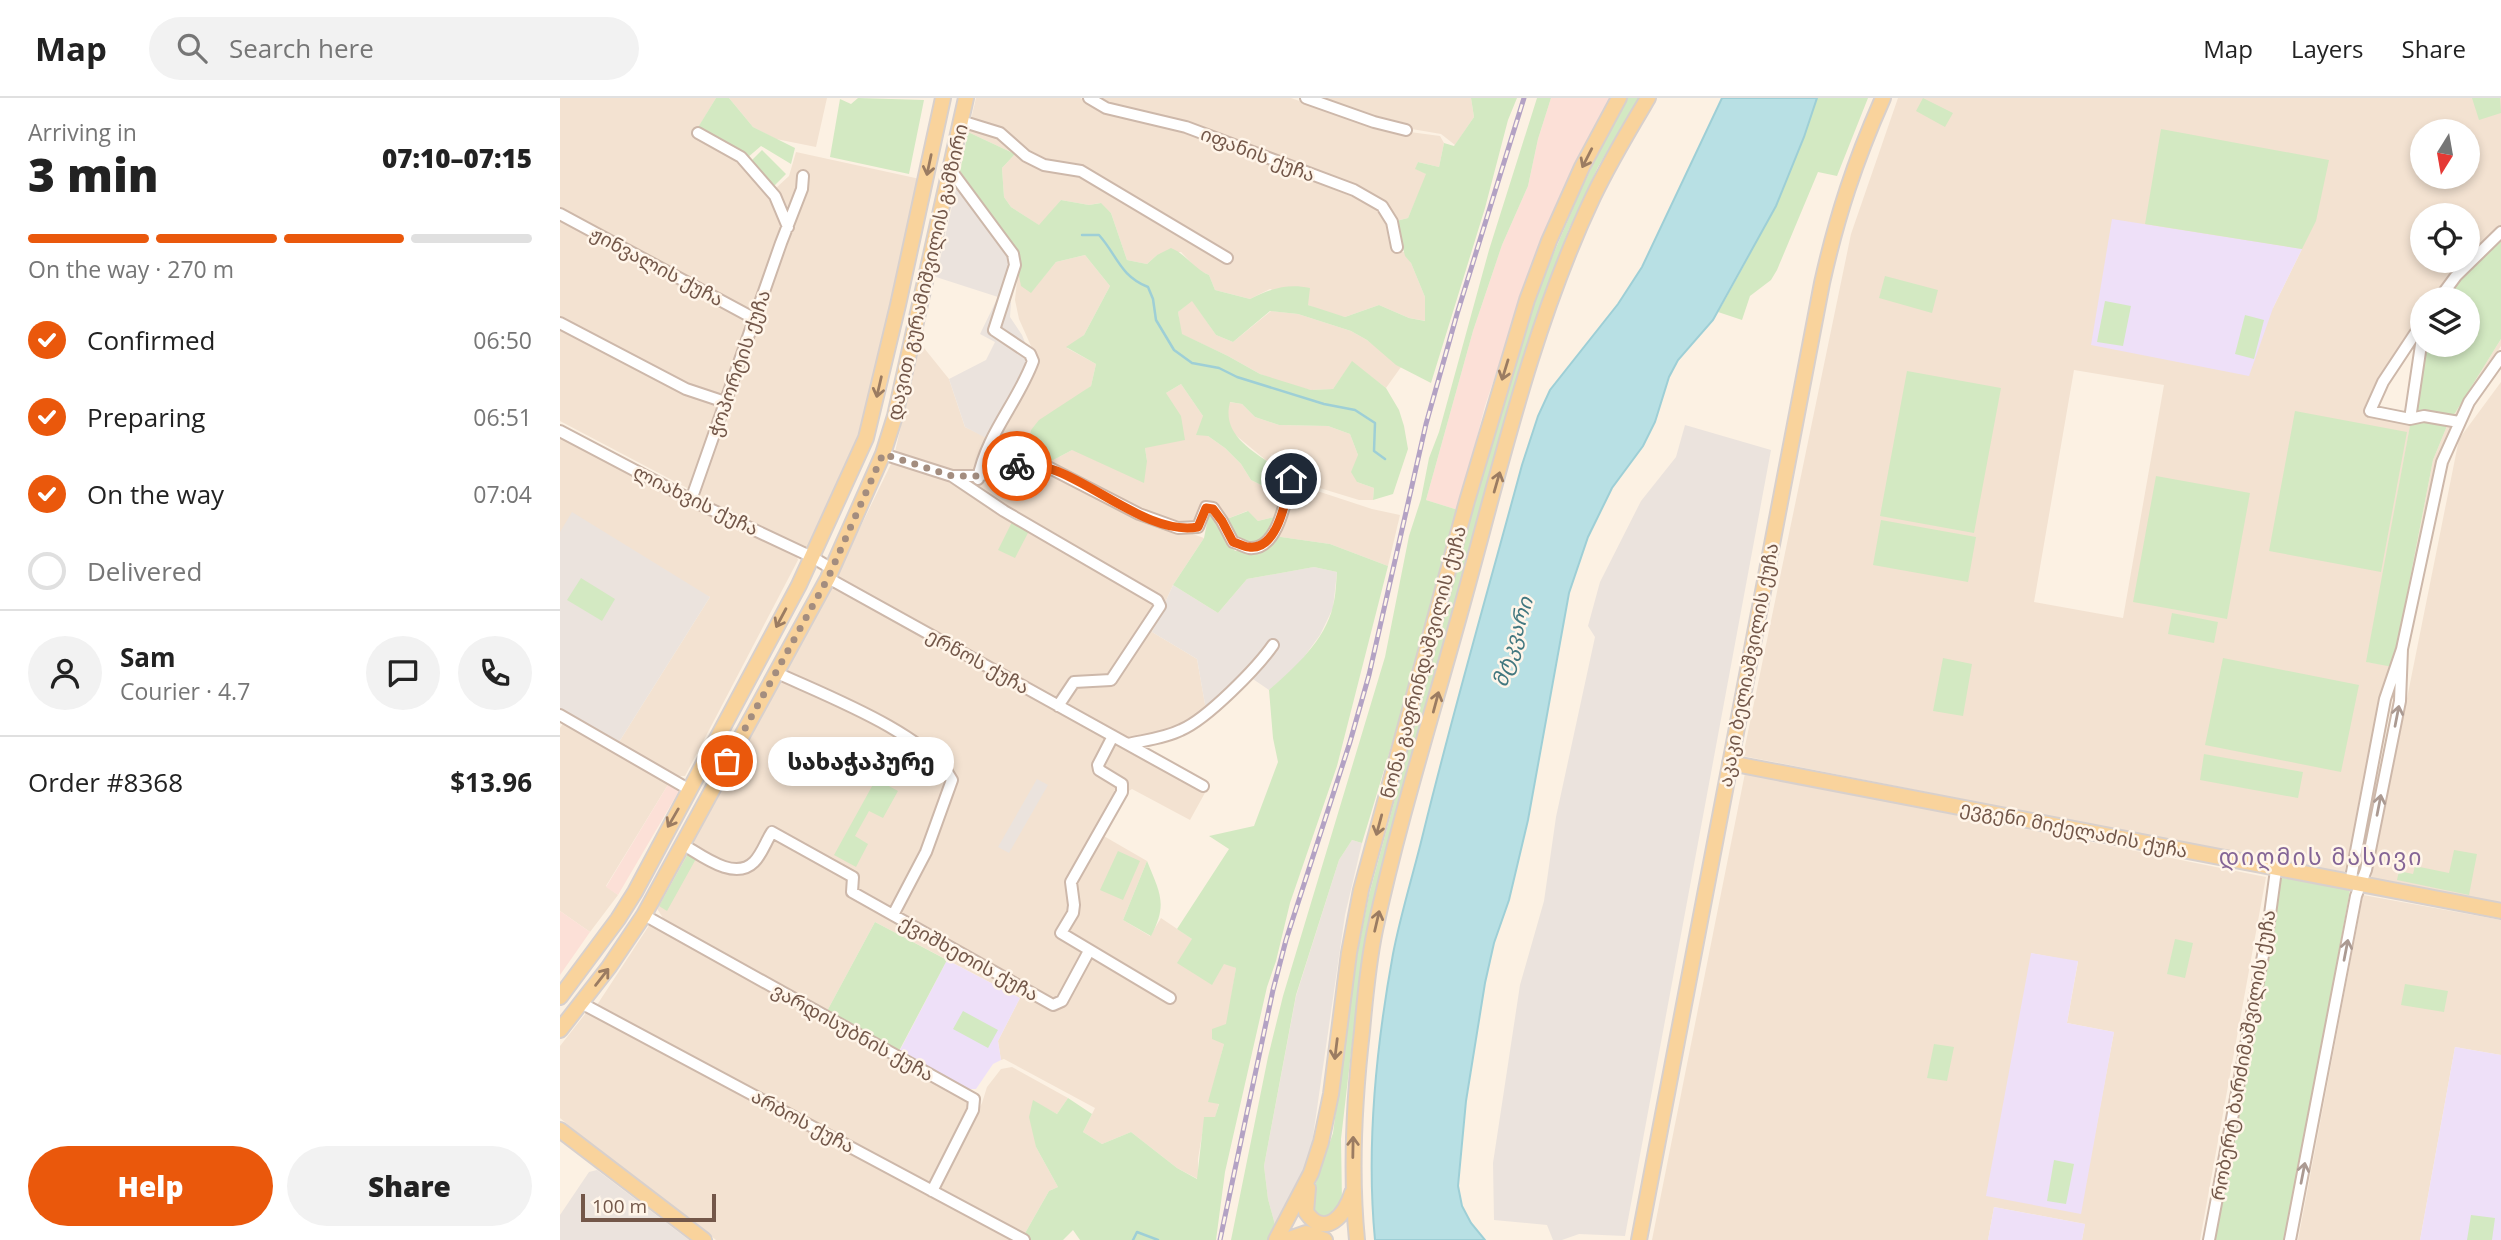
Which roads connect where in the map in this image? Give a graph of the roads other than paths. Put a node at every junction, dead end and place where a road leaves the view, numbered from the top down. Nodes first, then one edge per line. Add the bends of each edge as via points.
1 (943, 98) edge
2 (966, 98) edge
3 (1088, 98) edge
4 (1306, 98) edge
5 (1619, 98) edge
6 (1648, 98) edge
7 (1883, 98) edge
8 (961, 121) junction
9 (1406, 130) dead end
10 (698, 133) dead end
11 (950, 169) junction
12 (803, 176) dead end
13 (560, 214) edge
14 (788, 227) junction
15 (2501, 232) edge
16 (1397, 247) dead end
17 (1227, 258) dead end
18 (2448, 287) edge
19 (755, 319) junction
20 (560, 323) edge
21 (2410, 342) edge
22 (2419, 357) edge
23 (2501, 357) edge
24 (725, 402) junction
25 (2410, 419) junction
26 (2459, 422) junction
27 (560, 431) edge
28 (883, 454) junction
29 (952, 476) junction
30 (978, 476) junction
31 (1291, 479) dead end
32 (978, 494) junction
33 (691, 500) junction
34 (812, 557) junction
35 (830, 574) junction
36 (1273, 645) dead end
37 (2402, 649) junction
38 (775, 672) junction
39 (2391, 682) junction
40 (2400, 690) junction
41 (1058, 705) junction
42 (560, 715) edge
43 (2379, 734) junction
44 (1113, 736) junction
45 (2392, 741) junction
46 (1128, 744) junction
47 (1730, 763) junction
48 (1203, 786) dead end
49 (690, 790) junction
50 (682, 844) junction
51 (2276, 870) junction
52 (2354, 884) junction
53 (635, 892) junction
54 (2501, 911) edge
55 (644, 914) junction
56 (893, 915) junction
57 (620, 916) junction
58 (1089, 951) junction
59 (560, 997) edge
60 (1170, 998) dead end
61 (581, 1003) junction
62 (560, 1030) edge
63 (560, 1130) edge
64 (1311, 1173) junction
65 (1353, 1189) junction
66 (932, 1191) junction
67 (704, 1240) edge
68 (1024, 1240) edge
69 (1276, 1240) edge
70 (1286, 1240) edge
71 (1325, 1240) edge
72 (1357, 1240) edge
73 (1639, 1240) edge
74 (2209, 1240) edge
75 (2290, 1240) edge

1 -> 34 main road, დავით გურამიშვილის გამზირი via 866,438
2 - 8 main road, დავით გურამიშვილის გამზირი
3 - 16 street, იფანის ქუჩა via 1106,108 1186,127 1354,190 1382,206 1392,222
4 - 9 street
5 -> 64 main road, ნონა გაფრინდაშვილის ქუჩა via 1549,241 1488,428 1361,890 1328,1112
65 -> 6 main road, ნონა გაფრინდაშვილის ქუჩა via 1355,1101 1367,978 1393,859 1546,316 1593,197
7 - 47 main road, აკაკი ბელიაშვილის ქუჩა via 1848,182 1831,244
8 - 11 main road, დავით გურამიშვილის გამზირი
8 - 17 street via 1000,133 1044,165 1081,172
10 - 14 street via 741,157 775,196
11 - 28 main road, დავით გურამიშვილის გამზირი
11 - 30 street via 1013,254 1015,265 994,330 1030,354 1033,361 993,434
12 - 14 street, ჭოპორტის ქუჩა via 803,189
13 - 19 street, ჟინვალის ქუჩა
14 - 19 street, ჭოპორტის ქუჩა
15 - 18 street
19 - 24 street, ჭოპორტის ქუჩა
20 - 24 street via 686,389
21 - 25 street via 2370,411
22 - 25 street
23 - 26 street
24 - 33 street, ჭოპორტის ქუჩა
25 - 26 street via 2424,416
26 - 37 street via 2442,462
27 - 33 street, ლიახვის ქუჩა
28 - 29 street
28 - 35 main road, დავით გურამიშვილის გამზირი
29 - 30 street
29 - 32 street
30 - 31 street via 1026,464 1044,465 1139,514 1178,528 1198,527 1206,508 1213,509 1233,542 1251,548 1271,537 1280,523
30 - 32 street
32 - 41 street via 1157,600 1160,606 1111,680 1074,682
33 - 34 street, ლიახვის ქუჩა
34 - 35 street, ლიახვის ქუჩა
34 -> 49 main road, დავით გურამიშვილის გამზირი
35 - 38 main road, დავით გურამიშვილის გამზირი
35 - 41 street, ერწოს ქუჩა
36 - 46 street via 1259,665 1196,722 1181,731
37 - 39 street
37 - 40 street
38 - 50 main road, დავით გურამიშვილის გამზირი
38 - 56 street, ქვიშხეთის ქუჩა via 888,725 946,768 952,779 926,852
39 - 40 street
39 - 43 street
45 -> 40 street
41 - 44 street, ერწოს ქუჩა
42 - 49 street
43 - 45 street
43 - 52 street
44 - 46 street, ერწოს ქუჩა
44 - 58 street via 1098,765 1122,784 1122,792 1071,882 1073,914 1061,933
52 -> 45 street via 2366,870
46 - 48 street, ერწოს ქუჩა
47 - 51 main road, ევგენი მიქელაძის ქუჩა
47 - 73 main road, აკაკი ბელიაშვილის ქუჩა
49 -> 53 main road, დავით გურამიშვილის გამზირი
50 - 55 main road, დავით გურამიშვილის გამზირი
50 - 56 street, ქვიშხეთის ქუჩა via 729,869 744,868 754,862 772,832 853,877 852,892
51 - 52 main road, ევგენი მიქელაძის ქუჩა
51 - 74 street, რობერტ ბარძიმაშვილის ქუჩა
52 - 54 main road, ევგენი მიქელაძის ქუჩა
75 -> 52 street
53 - 55 main road
53 - 57 main road, დავით გურამიშვილის გამზირი
55 - 57 main road
61 -> 55 main road, დავით გურამიშვილის გამზირი
55 - 66 street, ვარდისუბნის ქუჩა via 974,1099 973,1110
56 - 58 street, ქვიშხეთის ქუჩა via 1053,1005 1062,1001
57 - 59 main road, დავით გურამიშვილის გამზირი
58 - 60 street
61 - 62 main road, დავით გურამიშვილის გამზირი
61 - 66 street, არბოს ქუჩა
63 - 67 main road
64 - 65 main road via 1305,1206 1314,1221 1325,1224 1338,1219
64 - 69 main road, ნონა გაფრინდაშვილის ქუჩა
65 - 72 main road, ნონა გაფრინდაშვილის ქუჩა
66 - 68 street, არბოს ქუჩა
70 - 71 main road via 1306,1233

